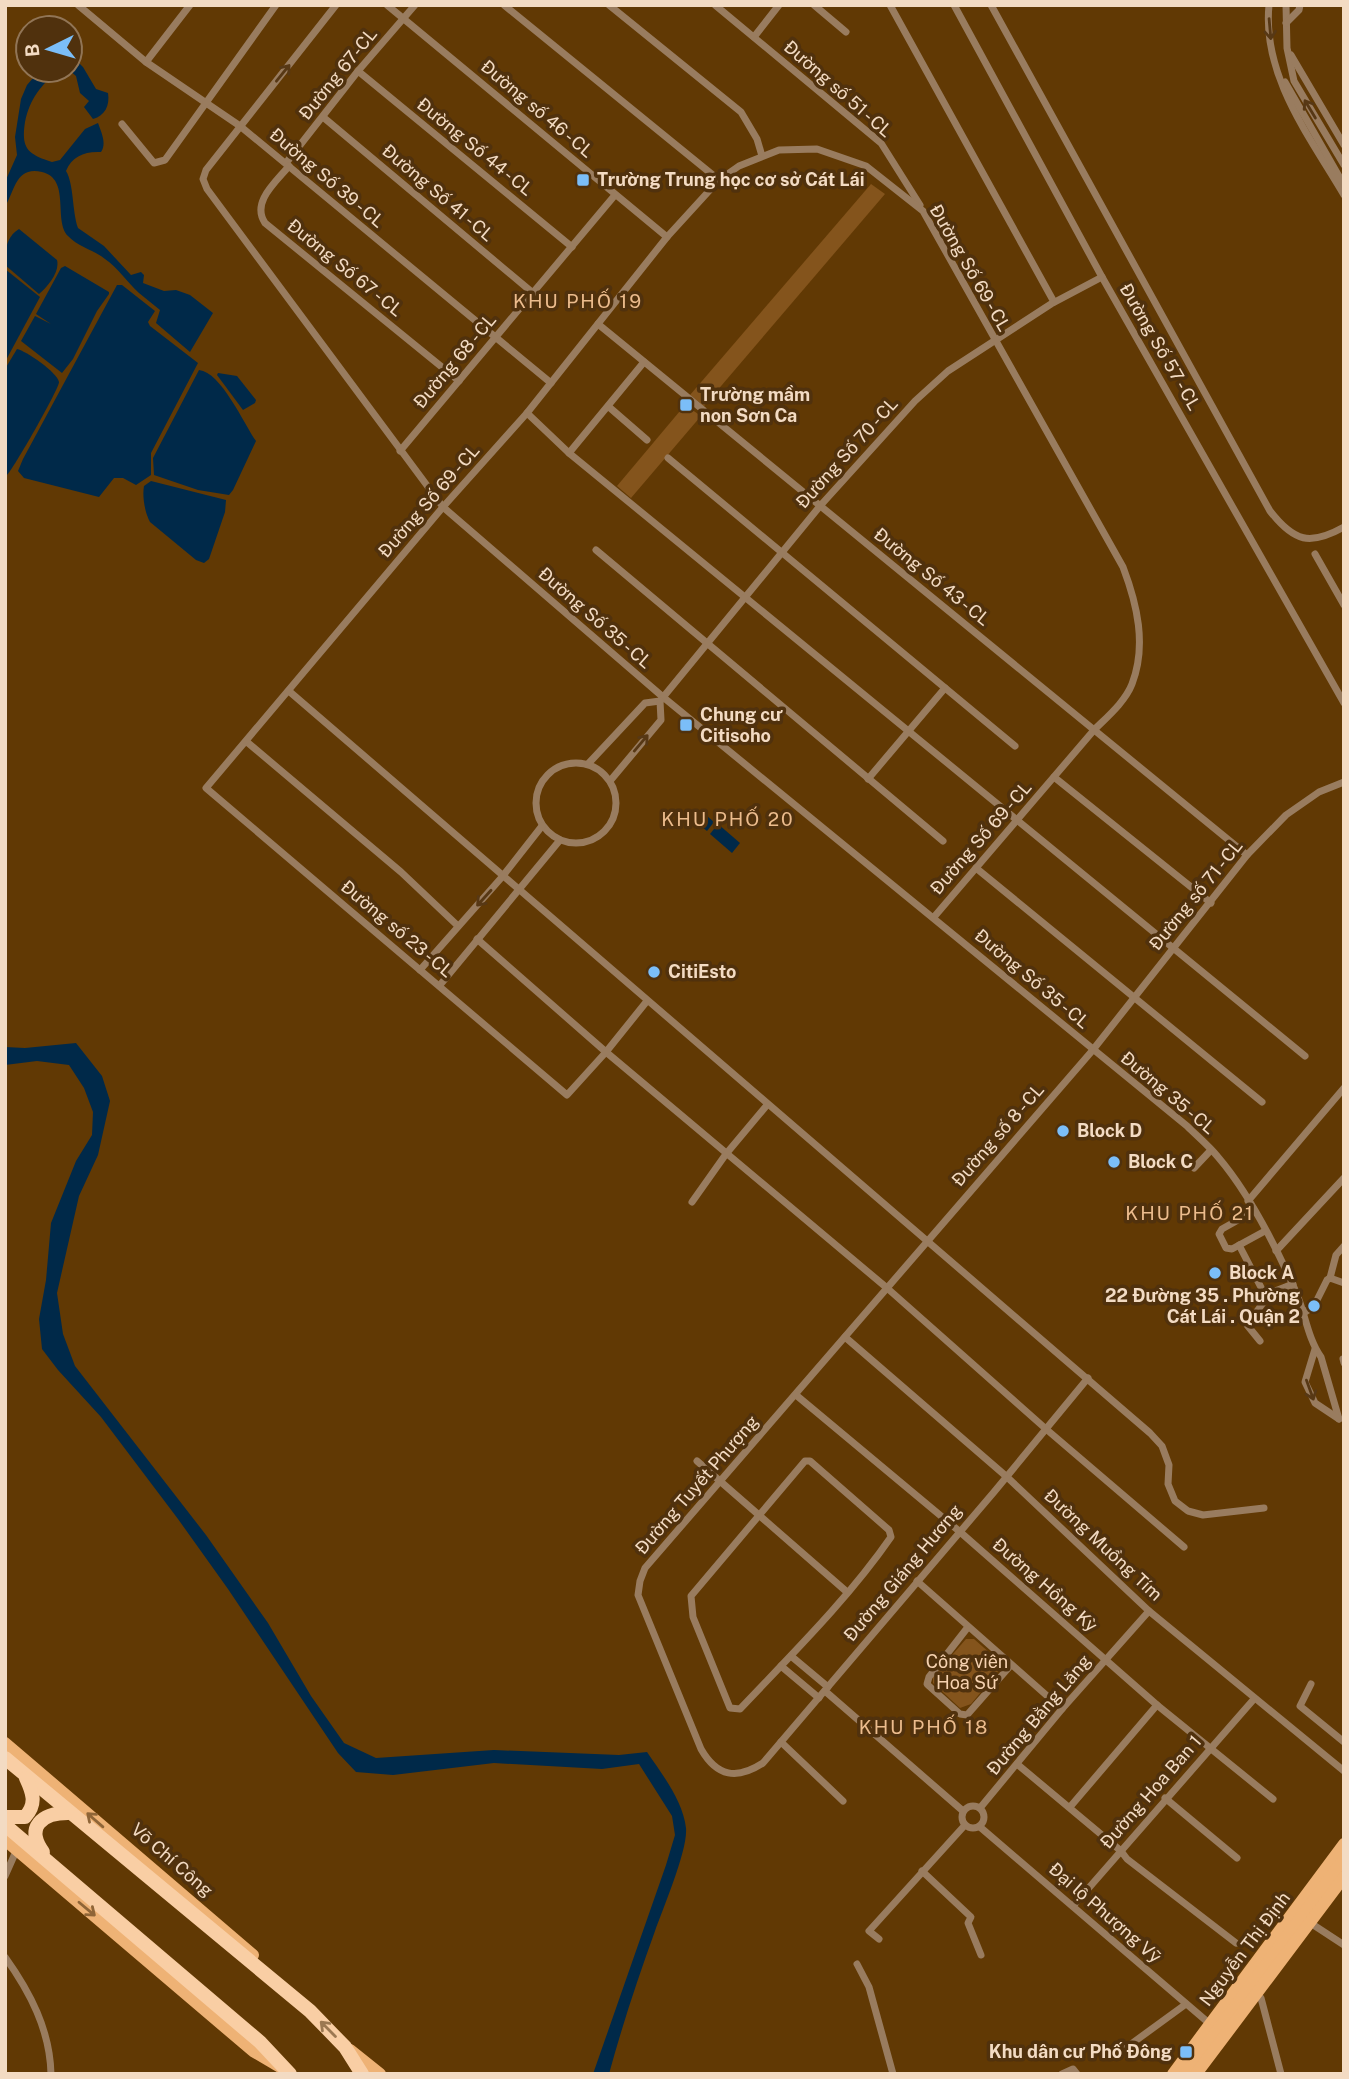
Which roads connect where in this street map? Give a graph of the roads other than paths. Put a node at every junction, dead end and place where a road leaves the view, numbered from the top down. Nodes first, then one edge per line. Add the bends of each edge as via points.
1 (78, 5) edge
2 (176, 5) edge
3 (276, 5) edge
4 (336, 5) edge
5 (387, 5) edge
6 (415, 5) edge
7 (503, 5) edge
8 (609, 5) edge
9 (715, 5) edge
10 (779, 5) edge
11 (814, 5) edge
12 (890, 5) edge
13 (954, 5) edge
14 (991, 5) edge
15 (1269, 5) edge
16 (1286, 5) edge
17 (1300, 5) edge
18 (187, 9) edge
19 (403, 19) junction
20 (1286, 23) junction
21 (846, 32) dead end
22 (754, 37) junction
23 (1287, 48) junction
24 (1272, 52) junction
25 (146, 62) junction
26 (358, 72) junction
27 (205, 101) junction
28 (323, 117) junction
29 (122, 124) dead end
30 (240, 126) junction
31 (1344, 145) edge
32 (762, 156) junction
33 (288, 165) junction
34 (1344, 165) edge
35 (719, 180) junction
36 (1344, 185) edge
37 (615, 195) junction
38 (1344, 195) edge
39 (923, 211) junction
40 (667, 237) junction
41 (572, 247) junction
42 (1102, 276) junction
43 (533, 293) junction
44 (1054, 302) junction
45 (598, 324) junction
46 (495, 338) junction
47 (994, 341) junction
48 (644, 362) junction
49 (459, 381) junction
50 (551, 383) junction
51 (609, 407) junction
52 (527, 413) junction
53 (647, 440) dead end
54 (400, 451) junction
55 (569, 453) junction
56 (668, 458) dead end
57 (820, 506) junction
58 (443, 508) junction
59 (1344, 527) edge
60 (596, 550) dead end
61 (783, 552) junction
62 (1315, 554) dead end
63 (745, 596) junction
64 (1344, 605) edge
65 (708, 644) junction
66 (945, 688) junction
67 (290, 692) junction
68 (661, 699) junction
69 (1344, 703) edge
70 (1094, 730) junction
71 (908, 731) junction
72 (247, 742) junction
73 (1015, 746) dead end
74 (588, 764) junction
75 (1054, 777) junction
76 (868, 779) junction
77 (610, 781) junction
78 (1344, 782) edge
79 (206, 788) joint
80 (1017, 819) junction
81 (542, 826) junction
82 (560, 840) junction
83 (943, 841) dead end
84 (1247, 855) junction
85 (976, 868) junction
86 (502, 877) junction
87 (519, 890) junction
88 (1210, 903) junction
89 (934, 917) junction
90 (458, 926) junction
91 (477, 939) junction
92 (1172, 947) junction
93 (421, 970) junction
94 (440, 985) junction
95 (1133, 999) junction
96 (647, 1001) junction
97 (1093, 1051) junction
98 (606, 1052) junction
99 (1305, 1056) dead end
100 (1344, 1088) edge
101 (1262, 1102) dead end
102 (767, 1105) junction
103 (1211, 1150) junction
104 (726, 1154) junction
105 (1194, 1168) dead end
106 (1344, 1178) edge
107 (1248, 1201) junction
108 (692, 1202) dead end
109 (1254, 1211) junction
110 (1265, 1231) junction
111 (927, 1241) junction
112 (1239, 1245) junction
113 (1344, 1246) edge
114 (1276, 1251) junction
115 (1330, 1278) junction
116 (1344, 1283) edge
117 (1293, 1284) junction
118 (887, 1288) junction
119 (1268, 1296) junction
120 (1305, 1312) junction
121 (845, 1337) junction
122 (1260, 1341) dead end
123 (1315, 1349) junction
124 (1088, 1378) junction
125 (796, 1395) junction
126 (1342, 1420) edge
127 (1046, 1429) junction
128 (697, 1461) dead end
129 (1007, 1477) junction
130 (722, 1482) junction
131 (1264, 1508) dead end
132 (758, 1515) junction
133 (959, 1531) junction
134 (1184, 1547) dead end
135 (917, 1581) junction
136 (847, 1592) junction
137 (1149, 1611) junction
138 (968, 1627) junction
139 (791, 1656) junction
140 (1106, 1660) junction
141 (1011, 1665) junction
142 (780, 1666) junction
143 (1311, 1684) dead end
144 (826, 1689) junction
145 (819, 1698) junction
146 (1254, 1699) junction
147 (1157, 1705) junction
148 (1062, 1709) junction
149 (5, 1742) edge
150 (781, 1742) junction
151 (1344, 1742) edge
152 (1209, 1749) junction
153 (5, 1758) edge
154 (1017, 1765) junction
155 (1344, 1771) edge
156 (25, 1777) junction
157 (1165, 1798) junction
158 (1273, 1799) dead end
159 (843, 1801) dead end
160 (1070, 1807) junction
161 (980, 1808) junction
162 (963, 1811) junction
163 (68, 1813) junction
164 (5, 1817) edge
165 (5, 1825) edge
166 (965, 1825) junction
167 (980, 1826) junction
168 (5, 1840) edge
169 (19, 1844) junction
170 (1344, 1844) edge
171 (1121, 1851) junction
172 (1237, 1858) dead end
173 (1344, 1859) edge
174 (50, 1862) junction
175 (922, 1871) junction
176 (5, 1876) edge
177 (1344, 1877) edge
178 (1344, 1887) edge
179 (1073, 1906) junction
180 (1313, 1924) junction
181 (879, 1939) dead end
182 (1236, 1942) dead end
183 (1344, 1945) edge
184 (981, 1955) dead end
185 (5, 1957) edge
186 (857, 1964) dead end
187 (1259, 1994) junction
188 (1186, 2004) junction
189 (310, 2011) junction
190 (1210, 2024) junction
191 (345, 2047) junction
192 (1127, 2047) dead end
193 (286, 2071) edge
194 (51, 2074) edge
195 (362, 2074) edge
196 (380, 2074) edge
197 (894, 2074) edge
198 (1062, 2074) edge
199 (1076, 2074) edge
200 (1174, 2074) edge
201 (1185, 2074) edge
202 (1196, 2074) edge
203 (1205, 2074) edge
204 (1281, 2074) edge

1 - 25 street, Đường Số 39 - CL
2 - 18 street
3 - 27 street
30 -> 4 street, Đường Số 35 - CL
5 - 19 street, Đường số 46 - CL
6 - 19 street, Đường 67-CL
7 - 35 street
8 - 32 street via 741,113
9 - 22 street, Đường số 51 - CL
10 - 22 street
11 - 21 street
12 - 44 street
13 - 42 street, Đường Số 57 - CL
14 - 59 street via 1270,512 1294,536 1326,537
15 -> 24 street
16 - 20 street
17 - 20 street
18 - 25 street
19 - 26 street, Đường 67-CL
19 - 37 street, Đường số 46 - CL
20 - 23 street
22 - 39 street, Đường số 51 - CL via 881,143
23 - 31 street
34 -> 23 street via 1294,81
24 - 36 street via 1288,90
24 - 38 street via 1284,93
25 - 27 street, Đường Số 39 - CL
26 - 28 street, Đường 67-CL
26 - 41 street, Đường Số 44 - CL
27 - 29 street via 160,163 154,163
27 - 30 street, Đường Số 39 - CL
28 - 33 street, Đường 67-CL
28 - 43 street, Đường Số 41 - CL
30 - 33 street, Đường Số 39 - CL
30 - 54 street, Đường Số 35 - CL via 206,170 207,189
32 - 35 street, Đường Số 69 - CL
32 - 39 street, Đường Số 69 - CL via 779,150 817,149 866,166
33 - 46 street, Đường Số 39 - CL
33 - 49 street, Đường Số 67 - CL via 260,203 265,223
35 - 40 street, Đường Số 69 - CL
37 - 40 street, Đường số 46 - CL
37 - 41 street, Đường 68 - CL
39 - 47 street, Đường Số 69 - CL
40 - 45 street, Đường Số 69 - CL
41 - 43 street, Đường 68 - CL
42 - 44 street, Đường Số 70 - CL
42 - 69 street, Đường Số 57 - CL
43 - 46 street, Đường 68 - CL
44 - 47 street, Đường Số 70 - CL
45 - 48 street, Đường Số 43 - CL
45 - 50 street, Đường Số 69 - CL
46 - 49 street, Đường 68 - CL
46 - 50 street, Đường Số 39 - CL
47 - 57 street, Đường Số 70 - CL via 948,371 915,401
47 - 70 street, Đường Số 69 - CL via 1123,568 1135,599 1140,629 1132,686
48 - 51 street
48 - 57 street, Đường Số 43 - CL
49 - 54 street, Đường 68 - CL
50 - 52 street, Đường Số 69 - CL
51 - 53 street
51 - 55 street
52 - 55 street
52 - 58 street, Đường Số 69 - CL
54 - 58 street, Đường Số 35 - CL
55 - 63 street
56 - 61 street
57 - 61 street, Đường Số 70 - CL
57 - 70 street, Đường Số 43 - CL
58 - 67 street, Đường Số 69 - CL
58 - 68 street, Đường Số 35 - CL
60 - 65 street
61 - 63 street, Đường Số 70 - CL
61 - 66 street
62 - 64 street
63 - 65 street, Đường Số 70 - CL
63 - 71 street
65 - 68 street, Đường Số 70 - CL
65 - 76 street
66 - 71 street
66 - 73 street
67 - 72 street, Đường Số 69 - CL
67 - 86 street
68 - 74 street, Đường Số 70 - CL via 645,703
77 -> 68 street, Đường Số 70 - CL via 661,720
68 - 89 street, Đường Số 35 - CL
70 - 75 street, Đường Số 69 - CL
70 - 84 street, Đường Số 43 - CL
71 - 76 street
71 - 80 street
72 - 79 street, Đường Số 69 - CL
72 - 90 street
74 - 77 street
74 - 81 street via 561,765 540,783 536,811
75 - 80 street, Đường Số 69 - CL
75 - 88 street
76 - 83 street
77 - 82 street via 616,806 606,829 585,842
78 - 84 street, Đường số 71 - CL via 1319,792 1286,815
79 - 93 street, Đường số 23 - CL
80 - 85 street, Đường Số 69 - CL
80 - 92 street
81 - 82 street
81 - 86 street
82 - 87 street
84 - 88 street, Đường số 71 - CL
85 - 89 street, Đường Số 69 - CL
85 - 95 street
86 - 87 street
86 -> 90 street
87 - 91 street
87 - 96 street
88 - 92 street, Đường số 71 - CL
89 - 97 street, Đường Số 35 - CL
90 - 93 street
91 - 94 street
91 - 98 street
92 - 95 street, Đường số 71 - CL
92 - 99 street
93 - 94 street, Đường số 23 - CL
94 - 98 street, Đường số 23 - CL via 567,1095
95 - 97 street, Đường số 71 - CL
95 - 101 street
96 - 98 street
96 - 102 street
97 - 103 street, Đường 35 - CL
97 - 111 street, Đường số 8 - CL
98 - 104 street
100 - 107 street
102 - 104 street
102 - 111 street
103 - 105 street
103 - 107 street, Đường 35 - CL
104 - 108 street
104 - 118 street
106 - 114 street
107 - 109 street, Đường 35 - CL
109 - 110 street, Đường 35 - CL
109 - 112 street via 1219,1234 1226,1248
110 - 112 street
110 - 114 street, Đường 35 - CL
111 - 118 street, Đường số 8 - CL
111 - 124 street
112 - 119 street
113 - 115 street via 1336,1255
114 - 117 street, Đường 35 - CL
115 - 116 street
115 - 120 street via 1314,1306
117 - 119 street
117 - 120 street, Đường 35 - CL
118 - 121 street, Đường Tuyết Phượng
118 - 127 street
119 - 122 street via 1247,1325
120 - 123 street, Đường 35 - CL
121 - 125 street, Đường Tuyết Phượng
121 - 129 street, Đường Muồng Tím
123 - 126 street, Đường 35 - CL
123 -> 126 street, Đường 35 - CL via 1305,1382 1315,1403
124 - 127 street, Đường Giáng Hương
124 - 131 street via 1162,1446 1169,1465 1168,1484 1175,1501 1188,1511 1203,1515
125 - 130 street, Đường Tuyết Phượng
125 - 133 street, Đường Hồng Kỳ
127 - 129 street, Đường Giáng Hương
127 - 134 street
128 - 130 street
129 - 133 street, Đường Giáng Hương
129 - 137 street, Đường Muồng Tím
130 - 132 street
130 - 150 street, Đường Tuyết Phượng via 645,1568 638,1595 701,1749 712,1764 730,1773 752,1770
132 - 136 street
132 - 136 street via 805,1461 810,1461 891,1536
132 - 142 street via 691,1596 691,1607 730,1708 740,1709
133 - 135 street, Đường Giáng Hương
133 - 140 street, Đường Hồng Kỳ
135 - 138 street
135 - 144 street, Đường Giáng Hương
136 - 139 street
137 - 140 street, Đường Bằng Lăng
137 - 146 street, Đường Muồng Tím
138 - 141 street
138 - 141 street via 929,1677 929,1686 960,1714 967,1715
139 - 142 street
139 - 144 street
140 - 147 street, Đường Hồng Kỳ
140 - 148 street, Đường Bằng Lăng
141 - 148 street
142 - 145 street
143 - 151 street via 1300,1706
144 - 145 street, Đường Tuyết Phượng
144 - 162 street
145 - 150 street, Đường Tuyết Phượng
146 - 152 street, Đường Hoa Ban 1
146 - 155 street, Đường Muồng Tím
147 - 152 street, Đường Hồng Kỳ
147 - 160 street
148 - 154 street, Đường Bằng Lăng
189 -> 149 main road, Võ Chí Công via 303,1998
150 - 159 street
152 - 157 street, Đường Hoa Ban 1
152 - 158 street, Đường Hồng Kỳ
153 - 156 highway, Võ Chí Công
154 - 160 street
154 - 161 street, Đường Bằng Lăng
156 - 163 highway, Võ Chí Công
156 - 164 highway via 34,1798 32,1810 25,1817
157 - 171 street, Đường Hoa Ban 1
157 - 172 street
160 - 171 street
161 - 162 street via 970,1806
161 - 167 street via 984,1818
162 - 166 street
163 - 174 highway via 46,1816 35,1831
163 - 189 highway, Võ Chí Công
165 - 169 highway
166 - 167 street via 972,1829
166 - 175 street
167 - 179 street, Đại lộ Phượng Vỹ
168 - 169 main road
169 - 174 highway
169 - 176 street
169 -> 193 main road via 253,2051
170 - 190 main road, Nguyễn Thị Định
171 - 179 street, Đường Hoa Ban 1
171 - 182 street
173 - 201 main road, Nguyễn Thị Định
174 - 193 highway via 260,2042
175 - 181 street via 869,1931
175 - 184 street via 971,1917 968,1923
177 - 180 main road, Nguyễn Thị Định
178 - 180 main road, Nguyễn Thị Định
179 - 188 street, Đại lộ Phượng Vỹ
180 - 183 street
180 - 187 main road, Nguyễn Thị Định
185 - 194 street via 47,2034
186 - 197 street via 869,1987
187 - 202 main road, Nguyễn Thị Định
187 - 203 main road, Nguyễn Thị Định
187 - 204 street
188 - 190 street, Đại lộ Phượng Vỹ
188 - 192 street
191 -> 189 highway, Võ Chí Công
190 - 200 main road, Nguyễn Thị Định
191 - 195 highway, Võ Chí Công
191 - 196 main road, Võ Chí Công
198 - 199 street via 1073,2069

